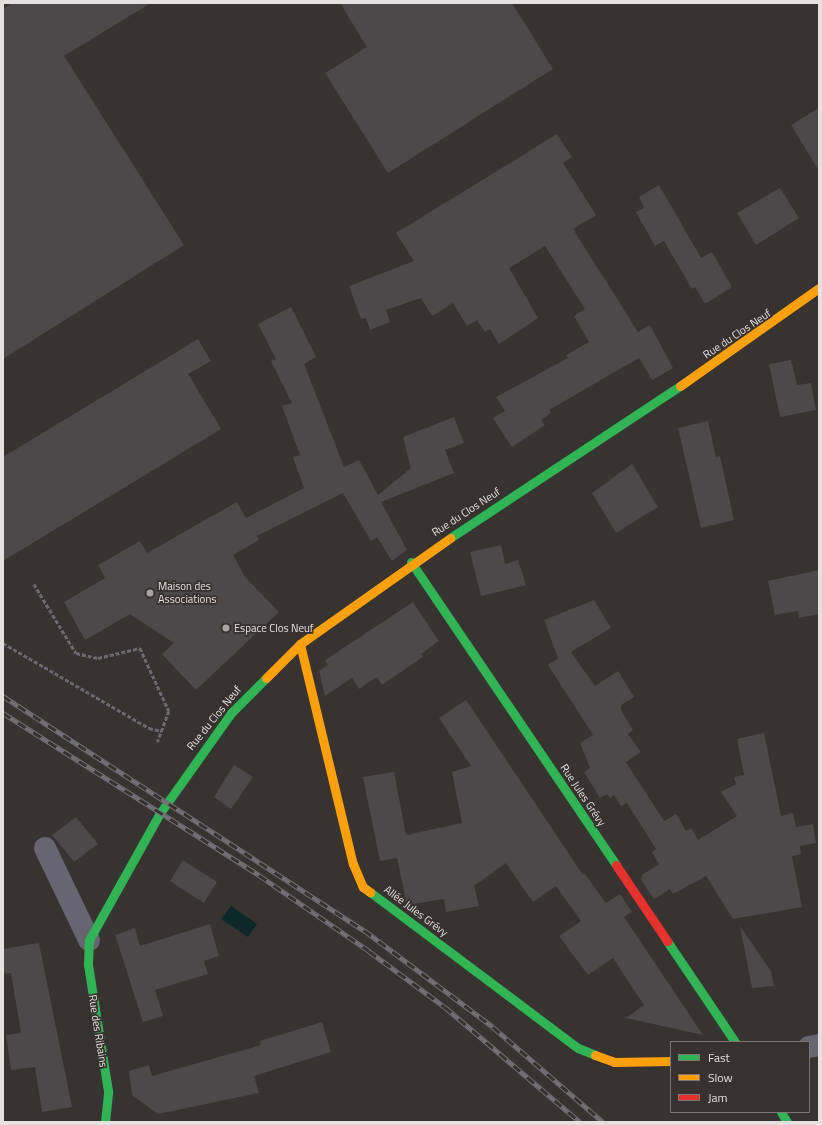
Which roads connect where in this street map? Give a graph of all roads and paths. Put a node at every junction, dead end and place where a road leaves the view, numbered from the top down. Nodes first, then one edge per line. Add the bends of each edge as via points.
1 (819, 288) edge
2 (411, 562) junction
3 (34, 584) dead end
4 (3, 643) edge
5 (300, 644) junction
6 (162, 731) junction
7 (158, 742) dead end
8 (168, 801) joint
9 (45, 848) dead end
10 (89, 940) junction
11 (734, 1041) edge
12 (670, 1061) edge
13 (782, 1113) edge
14 (105, 1122) edge
15 (787, 1122) edge

1 - 2 street, Rue du Clos Neuf via 740,346
2 - 5 street, Rue du Clos Neuf
2 - 11 street, Rue Jules Grévy
3 - 6 path via 76,653 98,658 140,648 169,711
4 - 6 path via 149,728
5 - 8 street, Rue du Clos Neuf via 231,713
5 - 12 street, Allée Jules Grévy via 353,864 363,887 578,1048 614,1062
6 - 7 path
8 - 10 street, Rue des Ribains via 109,898
9 - 10 street, Rue des Ribains
10 - 14 street, Rue des Ribains via 88,965 108,1091
13 - 15 street

